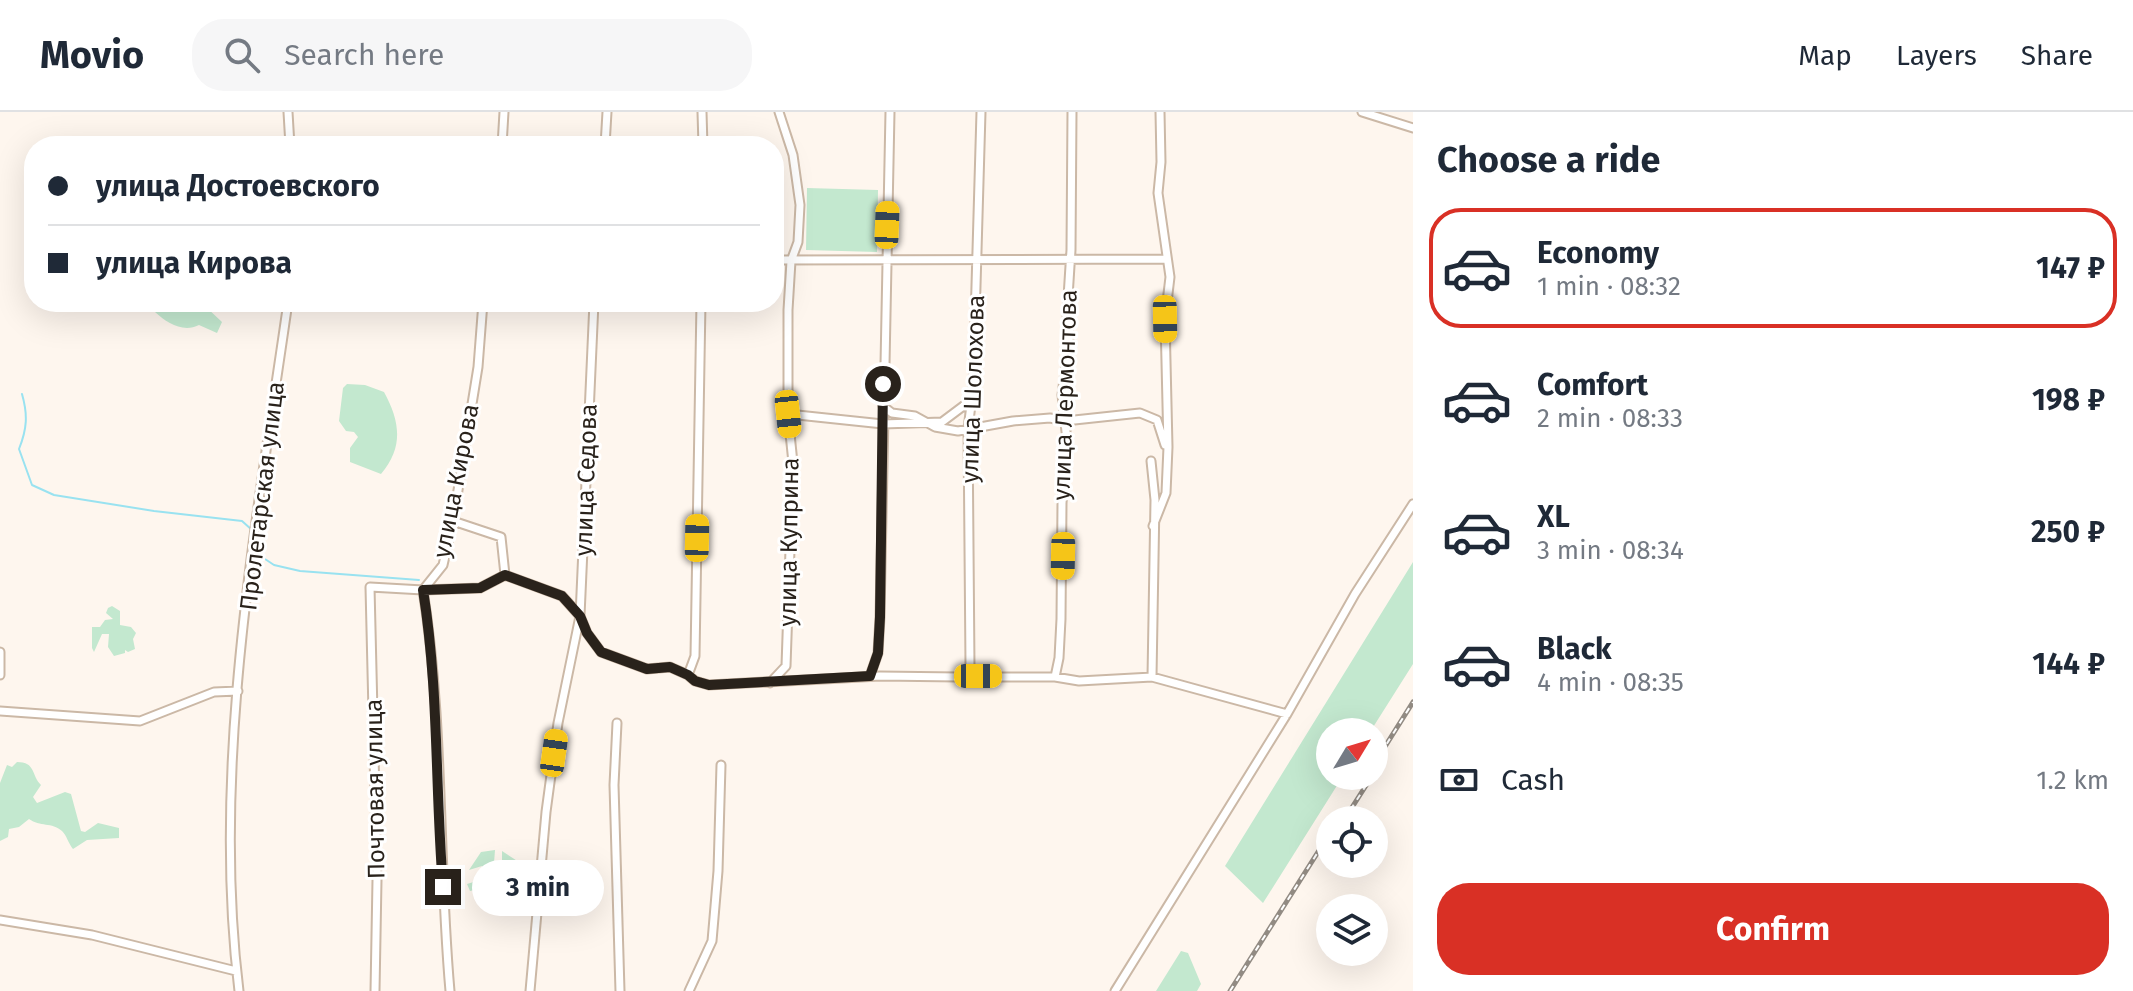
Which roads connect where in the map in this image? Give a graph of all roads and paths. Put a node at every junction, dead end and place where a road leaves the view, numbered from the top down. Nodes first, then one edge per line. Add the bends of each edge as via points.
1 (288, 112) edge
2 (504, 112) edge
3 (607, 112) edge
4 (702, 112) edge
5 (779, 112) edge
6 (890, 112) edge
7 (981, 112) edge
8 (1072, 112) edge
9 (1160, 112) edge
10 (1362, 112) edge
11 (1413, 128) edge
12 (289, 136) edge
13 (503, 136) edge
14 (606, 136) edge
15 (703, 136) edge
16 (886, 258) junction
17 (1167, 259) junction
18 (975, 260) junction
19 (784, 261) edge
20 (791, 261) junction
21 (1069, 261) junction
22 (287, 312) edge
23 (482, 312) edge
24 (594, 312) edge
25 (701, 312) edge
26 (970, 401) junction
27 (883, 406) junction
28 (788, 414) junction
29 (1065, 421) junction
30 (925, 423) junction
31 (883, 424) junction
32 (968, 428) junction
33 (1151, 461) dead end
34 (1167, 463) junction
35 (1413, 504) edge
36 (453, 521) junction
37 (1153, 526) junction
38 (505, 575) junction
39 (423, 590) junction
40 (580, 616) junction
41 (587, 633) junction
42 (578, 635) junction
43 (0, 652) edge
44 (786, 666) junction
45 (970, 666) junction
46 (0, 675) edge
47 (688, 675) junction
48 (870, 676) junction
49 (978, 676) junction
50 (958, 677) junction
51 (1055, 677) junction
52 (1152, 677) junction
53 (797, 681) junction
54 (770, 683) junction
55 (238, 691) junction
56 (0, 711) edge
57 (1287, 714) junction
58 (617, 723) dead end
59 (721, 765) dead end
60 (0, 920) edge
61 (236, 971) junction
62 (239, 991) edge
63 (375, 991) edge
64 (450, 991) edge
65 (530, 991) edge
66 (620, 991) edge
67 (689, 991) edge
68 (1115, 991) edge

1 - 12 street
2 - 13 street
3 - 14 street
4 - 15 street
5 - 20 street, улица Куприна via 793,155 800,205
6 - 16 street
7 - 18 street, улица Шолохова
8 - 21 street, улица Лермонтова
9 - 17 street via 1158,193
10 - 11 street
16 - 18 street
16 - 20 street
16 - 27 street
17 - 21 street
17 - 34 street
18 - 21 street
18 - 26 street, улица Шолохова
19 - 20 street
20 - 28 street, улица Куприна
21 - 29 street, улица Лермонтова
22 - 55 street, Пролетарская улица
23 - 36 street, улица Кирова
24 - 40 street, улица Седова
25 - 47 street via 695,656
26 - 30 street via 942,422
26 - 32 street, улица Шолохова
27 - 30 street
27 - 31 street
28 - 31 street
28 - 44 street, улица Куприна via 793,463
29 - 32 street via 1050,418
29 - 34 street via 1148,416 1162,430
29 - 51 street, улица Лермонтова
30 - 31 street
30 - 32 street
31 - 48 street via 878,653
32 - 45 street, улица Шолохова
33 - 37 street
34 - 37 street via 1166,493
35 - 57 street
36 - 38 street via 501,537
36 - 39 street, улица Кирова via 443,565
37 - 52 street
38 - 39 street via 480,588
38 - 40 street via 562,596
39 - 63 street, Почтовая улица via 370,587
39 - 64 street, улица Кирова via 439,764
40 - 41 street
40 - 42 street, улица Седова
41 - 42 street
41 - 47 street via 601,652 647,669 670,667
42 - 65 street, улица Седова via 558,723
43 - 46 street
44 - 53 street
44 - 54 street
45 - 49 street
45 - 50 street
47 - 54 street via 709,685
48 - 50 street
48 - 53 street
49 - 50 street
49 - 51 street
51 - 52 street
52 - 57 street
53 - 54 street
55 - 56 street via 214,692 140,721
55 - 61 street, Пролетарская улица via 231,820
57 - 68 street
58 - 66 street
59 - 67 street via 712,941
60 - 61 street via 92,935
61 - 62 street, Пролетарская улица

